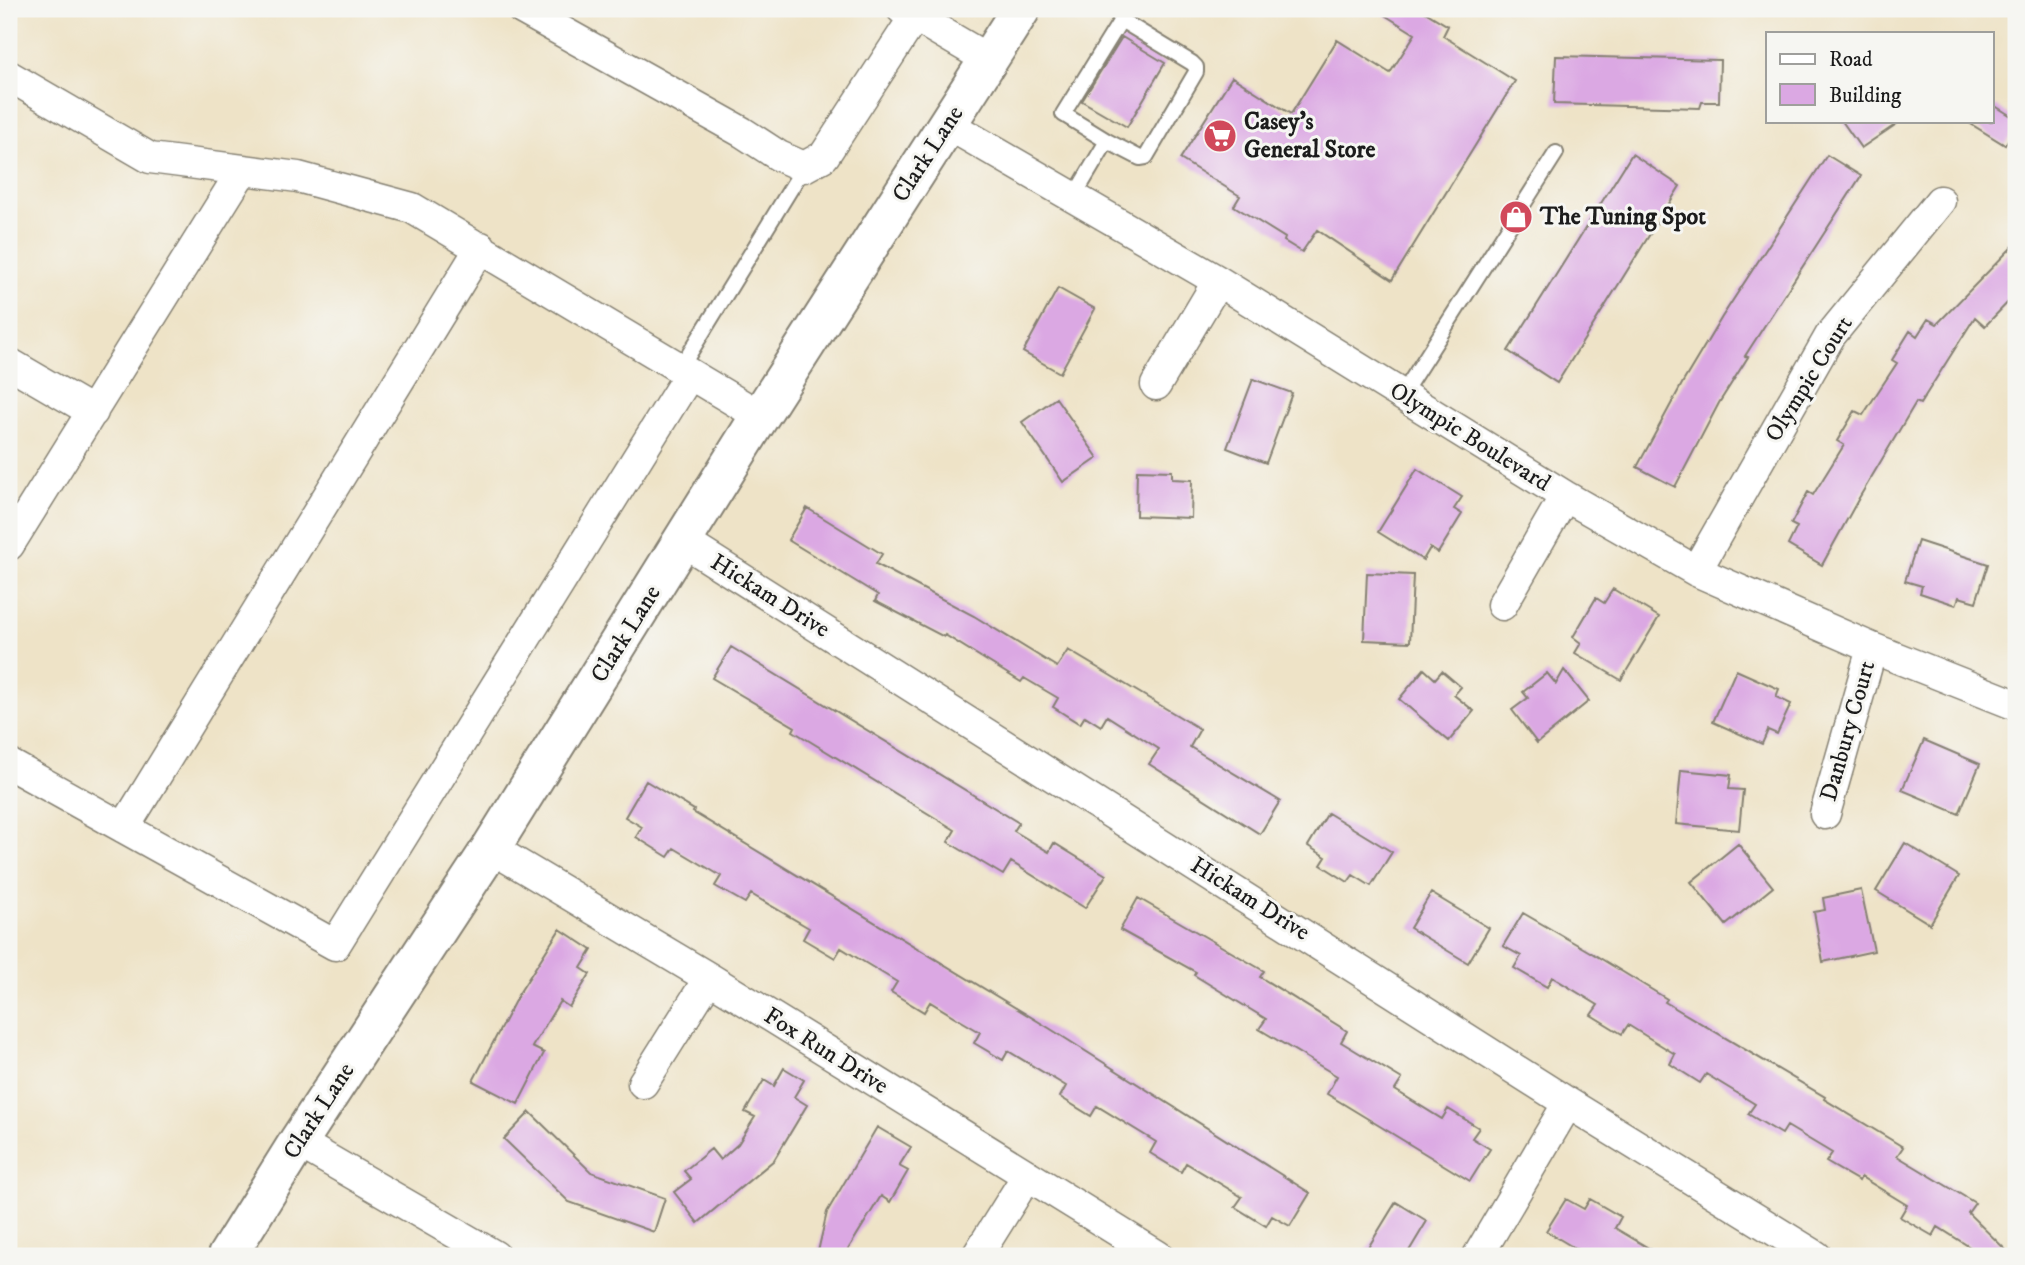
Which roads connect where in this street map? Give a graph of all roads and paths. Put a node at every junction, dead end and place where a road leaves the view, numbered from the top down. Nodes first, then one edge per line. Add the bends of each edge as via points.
1 (522, 9) edge
2 (1021, 9) edge
3 (912, 11) edge
4 (1125, 15) edge
5 (989, 60) junction
6 (9, 76) edge
7 (947, 124) junction
8 (1107, 141) junction
9 (1556, 153) dead end
10 (804, 167) junction
11 (242, 171) junction
12 (1073, 198) junction
13 (1940, 201) dead end
14 (481, 247) junction
15 (1218, 281) junction
16 (9, 363) edge
17 (685, 372) junction
18 (1156, 385) dead end
19 (1402, 395) junction
20 (93, 412) junction
21 (760, 416) junction
22 (1565, 496) junction
23 (684, 542) junction
24 (9, 545) edge
25 (1696, 570) junction
26 (1502, 605) dead end
27 (1872, 648) junction
28 (2016, 705) edge
29 (9, 764) edge
30 (1825, 814) dead end
31 (124, 828) junction
32 (491, 848) junction
33 (709, 978) junction
34 (643, 1083) dead end
35 (1568, 1102) junction
36 (299, 1142) junction
37 (1027, 1176) junction
38 (228, 1256) edge
39 (495, 1256) edge
40 (977, 1256) edge
41 (1158, 1256) edge
42 (1478, 1256) edge
43 (1816, 1256) edge

1 - 10 street
2 - 5 main road, Clark Lane
3 - 5 street
3 - 10 street via 824,156
4 - 8 lane via 1063,114
4 - 8 lane via 1192,63 1196,72 1146,157
5 - 7 main road, Clark Lane
6 - 11 street via 150,158
7 - 12 street, Olympic Boulevard
7 - 21 main road, Clark Lane
8 - 12 lane
9 - 19 lane
10 - 17 lane
11 - 14 street via 298,177 412,208
11 - 20 street
12 - 15 street, Olympic Boulevard
13 - 25 street, Olympic Court via 1830,336
14 - 17 street
14 - 31 street
15 - 18 street
15 - 19 street, Olympic Boulevard
16 - 20 street
17 - 21 street
17 - 31 street via 335,945
19 - 22 street, Olympic Boulevard
20 - 24 street
21 - 23 main road, Clark Lane
22 - 25 street, Olympic Boulevard
22 - 26 street
23 - 32 main road, Clark Lane
23 - 35 street, Hickam Drive
25 - 27 street, Olympic Boulevard
27 - 28 street, Olympic Boulevard
27 - 30 street, Danbury Court
29 - 31 street
32 - 33 street, Fox Run Drive
32 - 36 main road, Clark Lane
33 - 34 street
33 - 37 street, Fox Run Drive
35 - 42 street
35 - 43 street, Hickam Drive
36 - 38 main road, Clark Lane
36 - 39 street
37 - 40 street
37 - 41 street, Fox Run Drive

